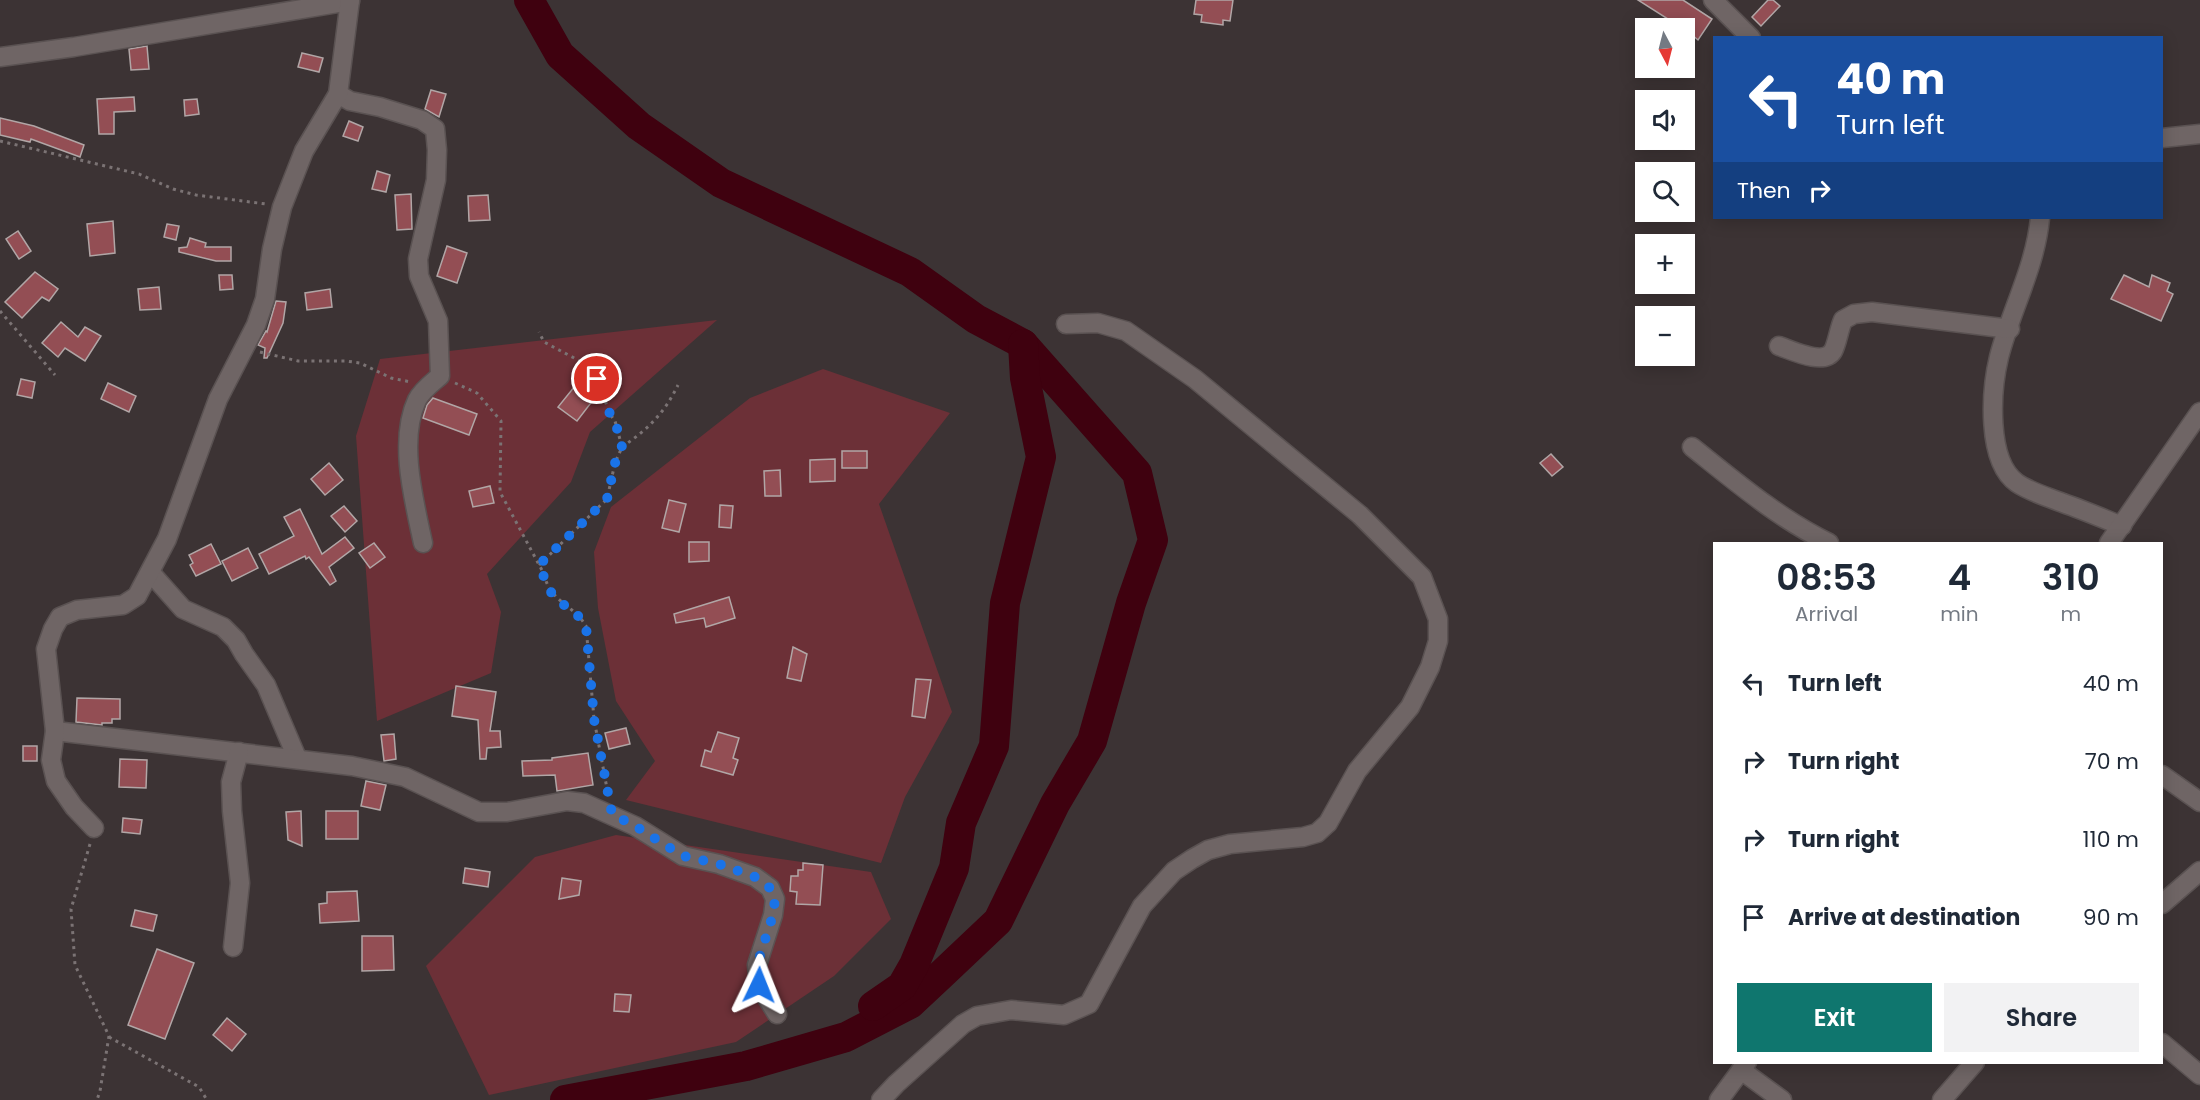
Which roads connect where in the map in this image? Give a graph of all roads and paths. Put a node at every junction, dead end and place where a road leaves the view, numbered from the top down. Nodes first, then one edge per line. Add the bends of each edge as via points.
1 (350, 0) edge
2 (1713, 0) edge
3 (1748, 36) edge
4 (0, 57) edge
5 (339, 94) junction
6 (2200, 134) edge
7 (2163, 138) edge
8 (0, 141) edge
9 (282, 207) junction
10 (2040, 219) edge
11 (0, 311) edge
12 (1066, 324) dead end
13 (2010, 328) junction
14 (539, 332) dead end
15 (1779, 346) dead end
16 (244, 347) junction
17 (55, 375) dead end
18 (434, 381) junction
19 (678, 385) dead end
20 (2200, 412) edge
21 (622, 447) junction
22 (1692, 447) dead end
23 (2122, 526) junction
24 (1827, 542) edge
25 (2110, 542) edge
26 (423, 543) dead end
27 (539, 565) junction
28 (150, 572) junction
29 (56, 731) junction
30 (239, 752) junction
31 (297, 758) junction
32 (2163, 776) edge
33 (2200, 802) edge
34 (612, 814) junction
35 (94, 828) joint
36 (2200, 872) edge
37 (2163, 903) edge
38 (233, 947) dead end
39 (777, 1014) dead end
40 (109, 1036) junction
41 (2163, 1044) edge
42 (1973, 1064) edge
43 (1744, 1066) edge
44 (2200, 1075) edge
45 (96, 1100) edge
46 (207, 1100) edge
47 (882, 1100) edge
48 (1719, 1100) edge
49 (1782, 1100) edge
50 (1942, 1100) edge

1 - 4 street
1 - 5 street
2 - 3 street
5 - 9 street via 304,151
5 - 18 street via 350,101 423,120 435,129 436,180 418,260 419,276 438,321
6 - 7 street
8 - 9 path via 139,174 196,195
9 - 16 street via 266,299
10 - 13 street
11 - 17 path
12 - 47 street via 1098,322 1126,331 1195,379 1360,515 1422,577 1438,618 1438,641 1410,707 1357,771 1329,823 1303,837 1230,844 1192,859 1174,871 1142,906 1089,1004 1064,1015 1011,1010 977,1016 963,1024
13 - 15 street via 1872,312 1843,320 1828,356 1819,358
13 - 23 street via 1994,386 1997,452 2004,470 2017,483 2043,496
14 - 21 path via 544,342 593,368
16 - 18 path via 298,361 360,363 391,378
16 - 28 street via 218,399 167,539
18 - 26 street via 418,399 411,421 409,450
18 - 27 path via 477,393 501,422 500,492
19 - 21 path via 660,415
20 - 23 street
21 - 27 path via 607,499
22 - 24 street via 1777,513
23 - 25 street
27 - 34 path via 554,596 580,615 586,626 594,719
28 - 29 street via 137,596 123,605 77,610 60,617 46,649
28 - 31 street via 183,609 223,627 236,640 266,685
29 - 30 street
29 - 35 street via 51,760 56,781
30 - 31 street
30 - 38 street via 231,782 240,883
31 - 34 street via 405,777 479,812 507,812 567,801
32 - 33 street
34 - 39 street via 683,856 755,877 770,888 775,899 773,915 757,965 759,985
35 - 40 path via 71,921 75,966
36 - 37 street
40 - 45 path
40 - 46 path via 199,1087
41 - 44 street
42 - 50 street
43 - 48 street
43 - 49 street

